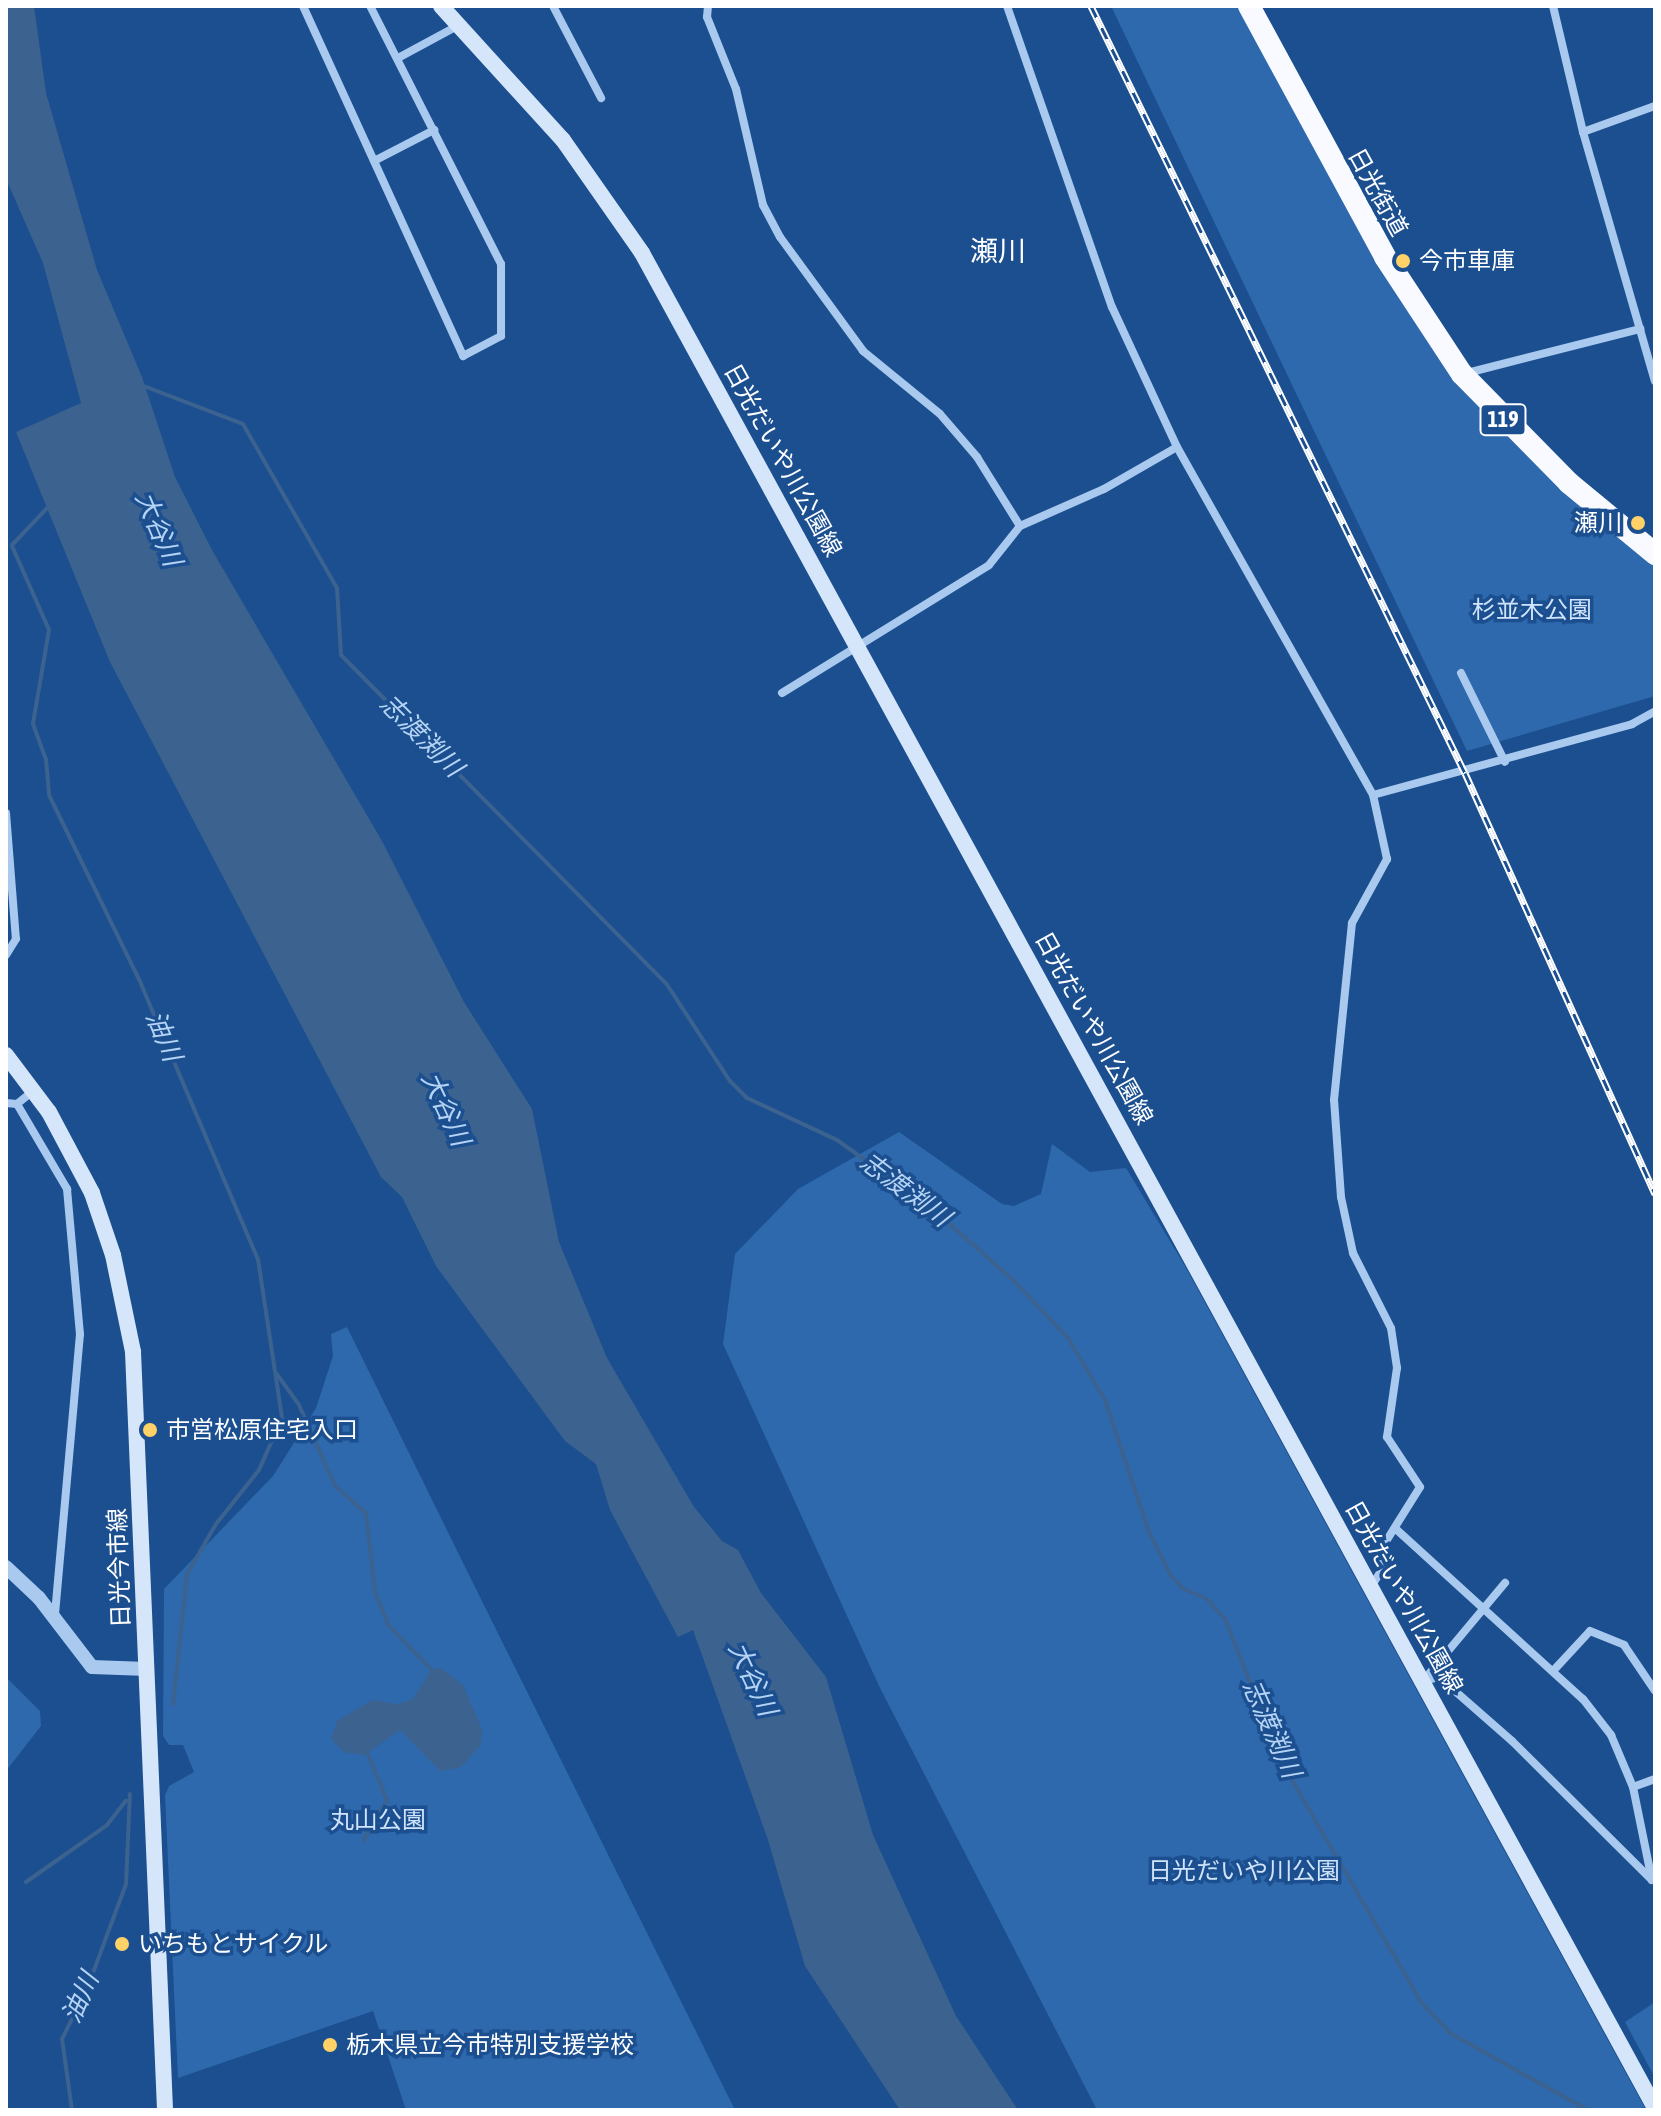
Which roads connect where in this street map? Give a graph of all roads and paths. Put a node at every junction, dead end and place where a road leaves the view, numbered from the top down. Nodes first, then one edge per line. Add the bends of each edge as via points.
1 (303, 6) edge
2 (370, 6) edge
3 (441, 6) edge
4 (553, 6) edge
5 (708, 6) edge
6 (1007, 6) edge
7 (1249, 6) edge
8 (1553, 6) edge
9 (459, 25) junction
10 (398, 58) junction
11 (601, 98) dead end
12 (1655, 106) edge
13 (434, 130) junction
14 (1583, 132) junction
15 (374, 161) junction
16 (1640, 329) junction
17 (1462, 374) junction
18 (1655, 381) edge
19 (1177, 447) junction
20 (1020, 526) junction
21 (1655, 554) edge
22 (857, 644) junction
23 (1461, 673) dead end
24 (782, 693) dead end
25 (1655, 711) edge
26 (1505, 762) junction
27 (1373, 795) junction
28 (6, 813) edge
29 (6, 955) edge
30 (6, 1055) edge
31 (35, 1090) junction
32 (6, 1103) edge
33 (17, 1104) junction
34 (1397, 1530) junction
35 (6, 1567) edge
36 (1505, 1583) dead end
37 (1371, 1587) junction
38 (1482, 1609) junction
39 (55, 1616) junction
40 (147, 1669) junction
41 (1553, 1671) junction
42 (1423, 1681) junction
43 (1655, 1691) edge
44 (1655, 1779) edge
45 (1633, 1787) junction
46 (1654, 1881) edge
47 (1655, 2108) edge
48 (165, 2110) edge

1 - 15 street
2 - 10 street
3 - 9 main road, 日光だいや川公園線
4 - 11 street
5 - 20 street via 707,17 736,89 763,205 780,237 863,351 940,414 977,457
6 - 19 street via 1112,307
7 - 17 highway, 日光街道 / 119 via 1385,257
8 - 14 street
9 - 10 street
9 - 22 main road, 日光だいや川公園線 via 581,162 642,253
10 - 13 street
12 - 14 street
13 - 15 street
13 - 15 street via 501,264 501,336 463,356
14 - 16 street
16 - 17 street
16 - 18 street
17 - 21 highway, 日光街道 / 119 via 1569,483
19 - 20 street via 1104,489
19 - 27 street
20 - 22 street via 989,565
22 - 24 street
22 - 37 main road, 日光だいや川公園線
23 - 26 street
25 - 26 street via 1632,724
26 - 27 street
27 - 34 street via 1387,859 1352,923 1334,1100 1341,1197 1353,1253 1391,1328 1397,1368 1387,1437 1420,1487
28 - 29 street via 16,939
30 - 31 main road, 日光今市線
31 - 33 street
31 - 40 main road, 日光今市線 via 92,1193 124,1302 134,1368
32 - 33 street
33 - 39 street via 67,1189 80,1334
34 - 37 street via 1385,1543 1381,1571
34 - 38 street
35 - 39 street
36 - 38 street
37 - 42 main road, 日光だいや川公園線
38 - 41 street
38 - 42 street
39 - 40 street via 92,1667
40 - 48 main road, 日光今市線
41 - 43 street via 1590,1631 1624,1645
41 - 45 street via 1611,1735
42 - 46 street via 1439,1677
42 - 47 main road, 日光だいや川公園線
44 - 45 street
45 - 46 street

